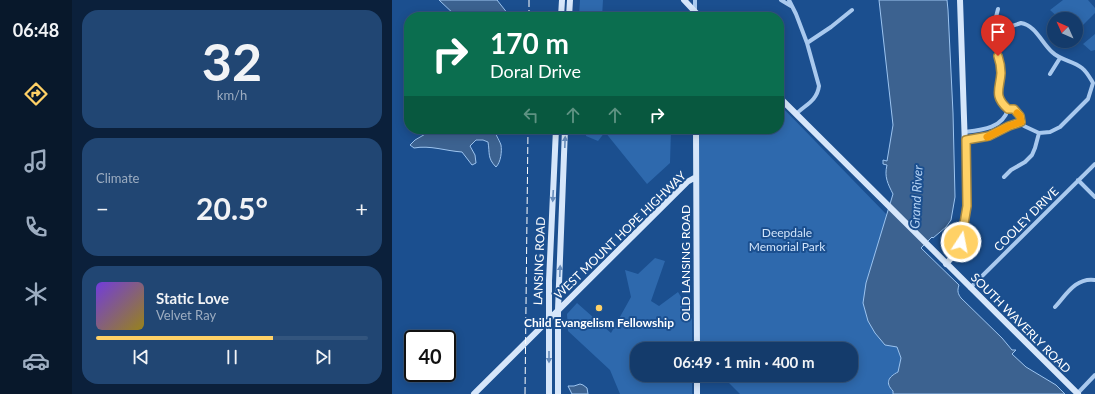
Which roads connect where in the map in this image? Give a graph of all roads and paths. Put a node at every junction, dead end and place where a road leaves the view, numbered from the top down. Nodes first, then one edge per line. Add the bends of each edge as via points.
1 (562, 0) edge
2 (570, 0) edge
3 (684, 0) edge
4 (695, 0) edge
5 (781, 0) edge
6 (789, 0) edge
7 (960, 0) edge
8 (792, 7) junction
9 (998, 9) dead end
10 (852, 10) dead end
11 (561, 12) edge
12 (569, 12) edge
13 (693, 12) edge
14 (695, 12) edge
15 (1003, 30) junction
16 (807, 43) junction
17 (1060, 58) junction
18 (1050, 74) dead end
19 (1094, 83) edge
20 (784, 102) edge
21 (1008, 109) junction
22 (796, 114) junction
23 (1021, 122) junction
24 (965, 132) junction
25 (1039, 133) junction
26 (556, 134) edge
27 (565, 134) edge
28 (696, 134) edge
29 (966, 140) junction
30 (1095, 164) edge
31 (1004, 176) dead end
32 (696, 177) junction
33 (1078, 180) junction
34 (1095, 197) edge
35 (946, 264) junction
36 (1095, 280) edge
37 (970, 288) junction
38 (1055, 308) dead end
39 (558, 310) junction
40 (549, 320) junction
41 (697, 342) edge
42 (1095, 376) edge
43 (697, 382) edge
44 (474, 394) edge
45 (549, 394) edge
46 (558, 394) edge
47 (697, 394) edge
48 (1077, 394) edge

1 - 11 main road
2 - 12 main road
3 - 13 main road
4 - 14 street
5 - 8 street
6 - 8 street
7 - 24 main road
8 - 16 street
9 - 15 street via 996,17
10 - 16 street
15 - 17 street via 1014,24 1026,24
15 - 21 street via 996,48 1001,72 998,89 1002,104
16 - 22 street via 819,86 814,99
17 - 18 street
17 - 19 street via 1082,68
19 - 25 street via 1088,99 1060,127 1050,132
20 - 22 main road, SOUTH WAVERLY ROAD
21 - 23 street via 1014,109
21 - 24 street via 1001,122 987,129
22 - 35 main road, SOUTH WAVERLY ROAD
23 - 25 street
23 - 29 street via 989,136
24 - 29 main road
25 - 31 street via 1032,155
26 -> 40 main road, LANSING ROAD
39 -> 27 main road, LANSING ROAD
28 - 32 main road, OLD LANSING ROAD
29 - 35 main road via 965,223 961,242
30 - 33 street, COOLEY DRIVE
32 - 39 main road, WEST MOUNT HOPE HIGHWAY via 687,182
32 - 41 main road, OLD LANSING ROAD
33 - 34 street
33 - 37 street, COOLEY DRIVE
35 - 37 main road, SOUTH WAVERLY ROAD
36 - 38 street via 1083,280 1076,284
37 - 48 main road, SOUTH WAVERLY ROAD
39 - 40 main road, WEST MOUNT HOPE HIGHWAY
39 - 46 main road, LANSING ROAD
40 - 44 main road, WEST MOUNT HOPE HIGHWAY
40 -> 45 main road, LANSING ROAD
42 - 48 street
43 - 47 main road

